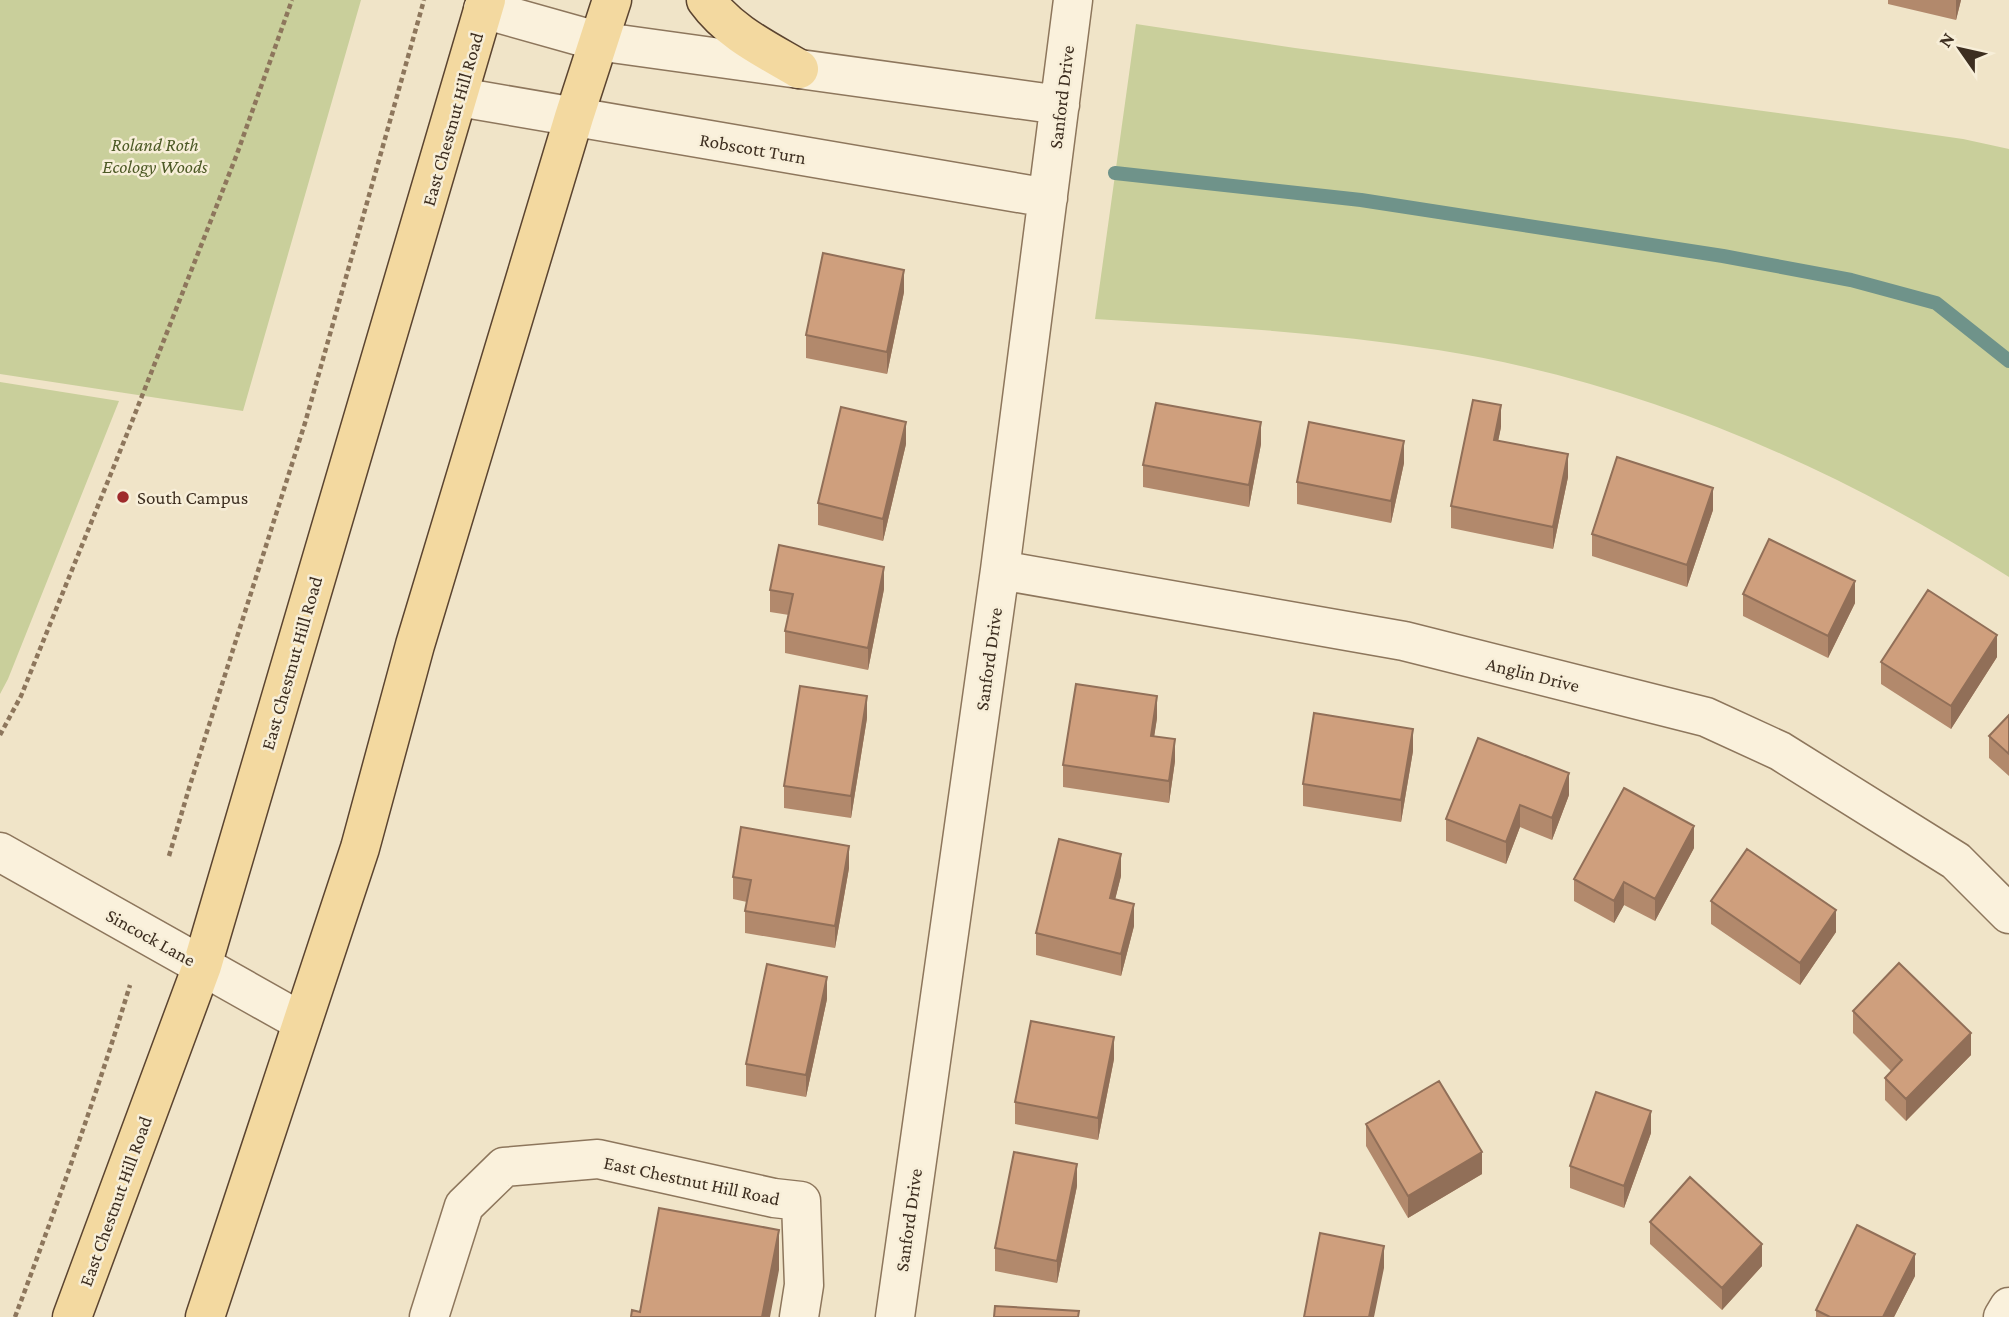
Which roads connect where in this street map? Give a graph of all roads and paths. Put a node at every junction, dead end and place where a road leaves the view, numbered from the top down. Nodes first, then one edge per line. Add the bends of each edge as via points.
1 (292, 0) edge
2 (424, 0) edge
3 (612, 0) edge
4 (706, 0) edge
5 (1073, 0) edge
6 (484, 4) edge
7 (597, 41) junction
8 (799, 69) junction
9 (459, 96) junction
10 (1060, 105) junction
11 (573, 117) junction
12 (1048, 198) junction
13 (1000, 570) junction
14 (0, 734) edge
15 (0, 852) edge
16 (169, 856) dead end
17 (2009, 914) edge
18 (202, 966) junction
19 (130, 985) dead end
20 (302, 1022) junction
21 (2009, 1307) edge
22 (15, 1317) edge
23 (72, 1317) edge
24 (205, 1317) edge
25 (429, 1317) edge
26 (799, 1317) edge
27 (895, 1317) edge
28 (2003, 1317) edge

1 - 14 path via 131,424 21,696
2 - 16 path via 305,423
3 - 7 main road
4 - 8 main road via 717,16 746,38
5 - 10 street, Sanford Drive
6 - 7 street
6 - 9 main road, East Chestnut Hill Road
7 - 8 street
7 - 11 main road
8 - 10 street
9 - 11 street, Robscott Turn
9 - 18 main road, East Chestnut Hill Road
10 - 12 street, Sanford Drive
11 - 12 street, Robscott Turn
11 - 20 main road via 415,645 360,848
12 - 13 street, Sanford Drive
13 - 17 street, Anglin Drive via 1404,642 1706,717 1780,751 1956,861
13 - 27 street, Sanford Drive
15 - 18 street, Sincock Lane
18 - 20 street, Sincock Lane
18 - 23 main road, East Chestnut Hill Road
19 - 22 path
20 - 24 main road
21 - 28 street
25 - 26 street, East Chestnut Hill Road via 464,1206 504,1167 598,1159 801,1200 804,1285

